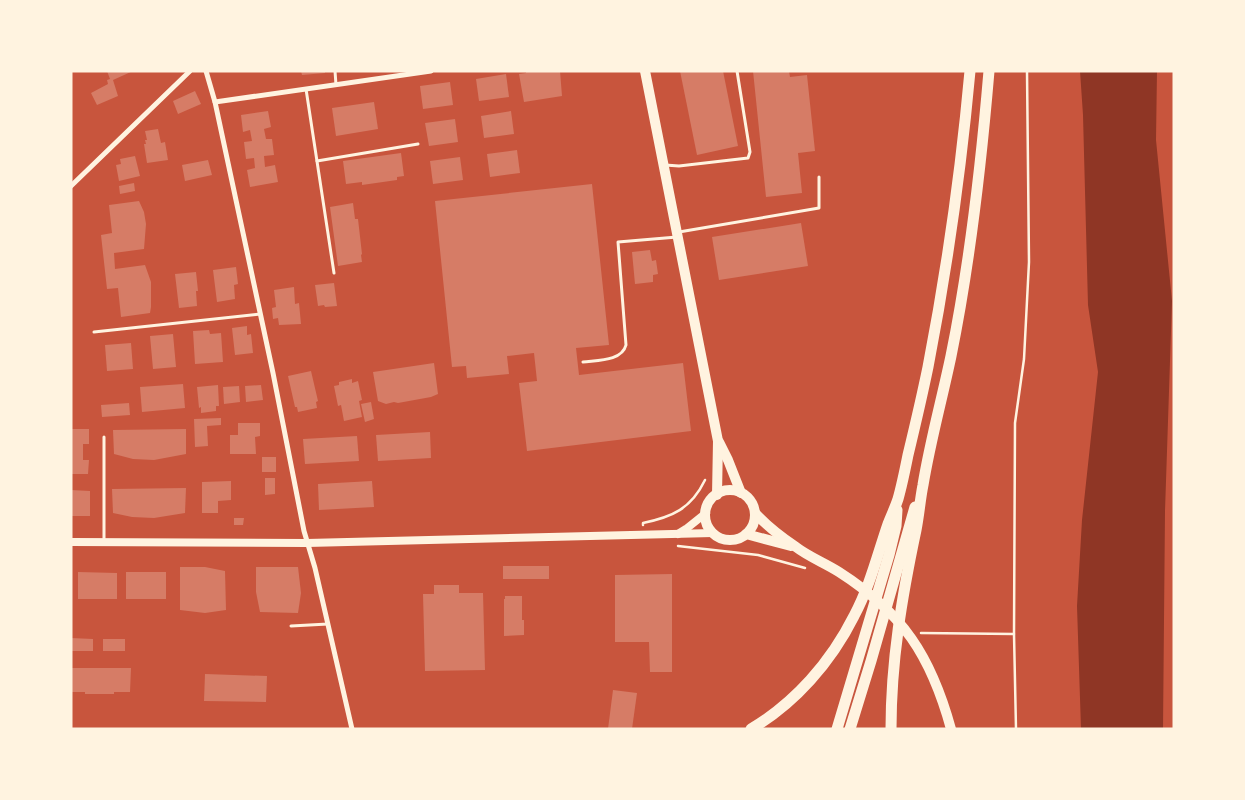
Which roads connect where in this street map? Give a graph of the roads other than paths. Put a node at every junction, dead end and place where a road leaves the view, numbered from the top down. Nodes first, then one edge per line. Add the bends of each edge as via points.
1 (190, 71) edge
2 (206, 71) edge
3 (335, 71) edge
4 (431, 71) edge
5 (645, 71) edge
6 (736, 71) edge
7 (970, 71) edge
8 (989, 71) edge
9 (336, 85) junction
10 (306, 89) junction
11 (216, 102) junction
12 (418, 144) dead end
13 (317, 161) junction
14 (662, 165) junction
15 (819, 177) dead end
16 (71, 186) edge
17 (677, 235) junction
18 (334, 273) dead end
19 (260, 314) junction
20 (94, 332) dead end
21 (583, 362) dead end
22 (104, 437) dead end
23 (718, 441) junction
24 (741, 493) junction
25 (717, 495) junction
26 (706, 513) junction
27 (755, 513) junction
28 (713, 533) junction
29 (746, 534) junction
30 (676, 535) junction
31 (71, 542) edge
32 (104, 542) junction
33 (308, 543) junction
34 (797, 548) junction
35 (894, 558) junction
36 (328, 624) junction
37 (291, 626) dead end
38 (352, 729) edge
39 (751, 729) edge
40 (837, 729) edge
41 (850, 729) edge
42 (891, 729) edge
43 (951, 729) edge

1 - 16 street
2 - 11 street
3 - 9 lane
4 - 9 street
5 - 14 main road
6 - 14 lane via 750,152 748,158
7 - 35 highway via 943,285 921,402 898,499
8 - 35 highway via 977,186 952,354 923,484
9 - 10 street
10 - 11 street
10 - 13 lane
11 - 19 street
12 - 13 lane
13 - 18 lane
14 - 17 main road
15 - 17 lane via 819,208
17 - 21 lane via 618,242 625,350 615,357
17 - 23 main road
19 - 20 lane
19 - 33 street
22 - 32 lane
23 - 24 main road
23 - 25 main road
24 - 25 main road via 724,491
24 - 27 main road via 753,505
25 - 26 main road via 709,502
26 - 28 main road via 707,524
26 - 30 street
27 - 29 main road
27 - 34 main road
28 - 29 main road via 726,540
28 - 30 street
29 - 34 main road
30 - 33 street
31 - 32 street
32 - 33 street
33 - 36 street
34 - 43 main road via 869,594 909,633 933,674
35 - 39 highway via 860,604 832,652 805,685 780,709
35 - 40 highway via 872,616
35 - 41 highway via 882,626
35 - 42 highway via 896,641
36 - 37 lane
36 - 38 street

